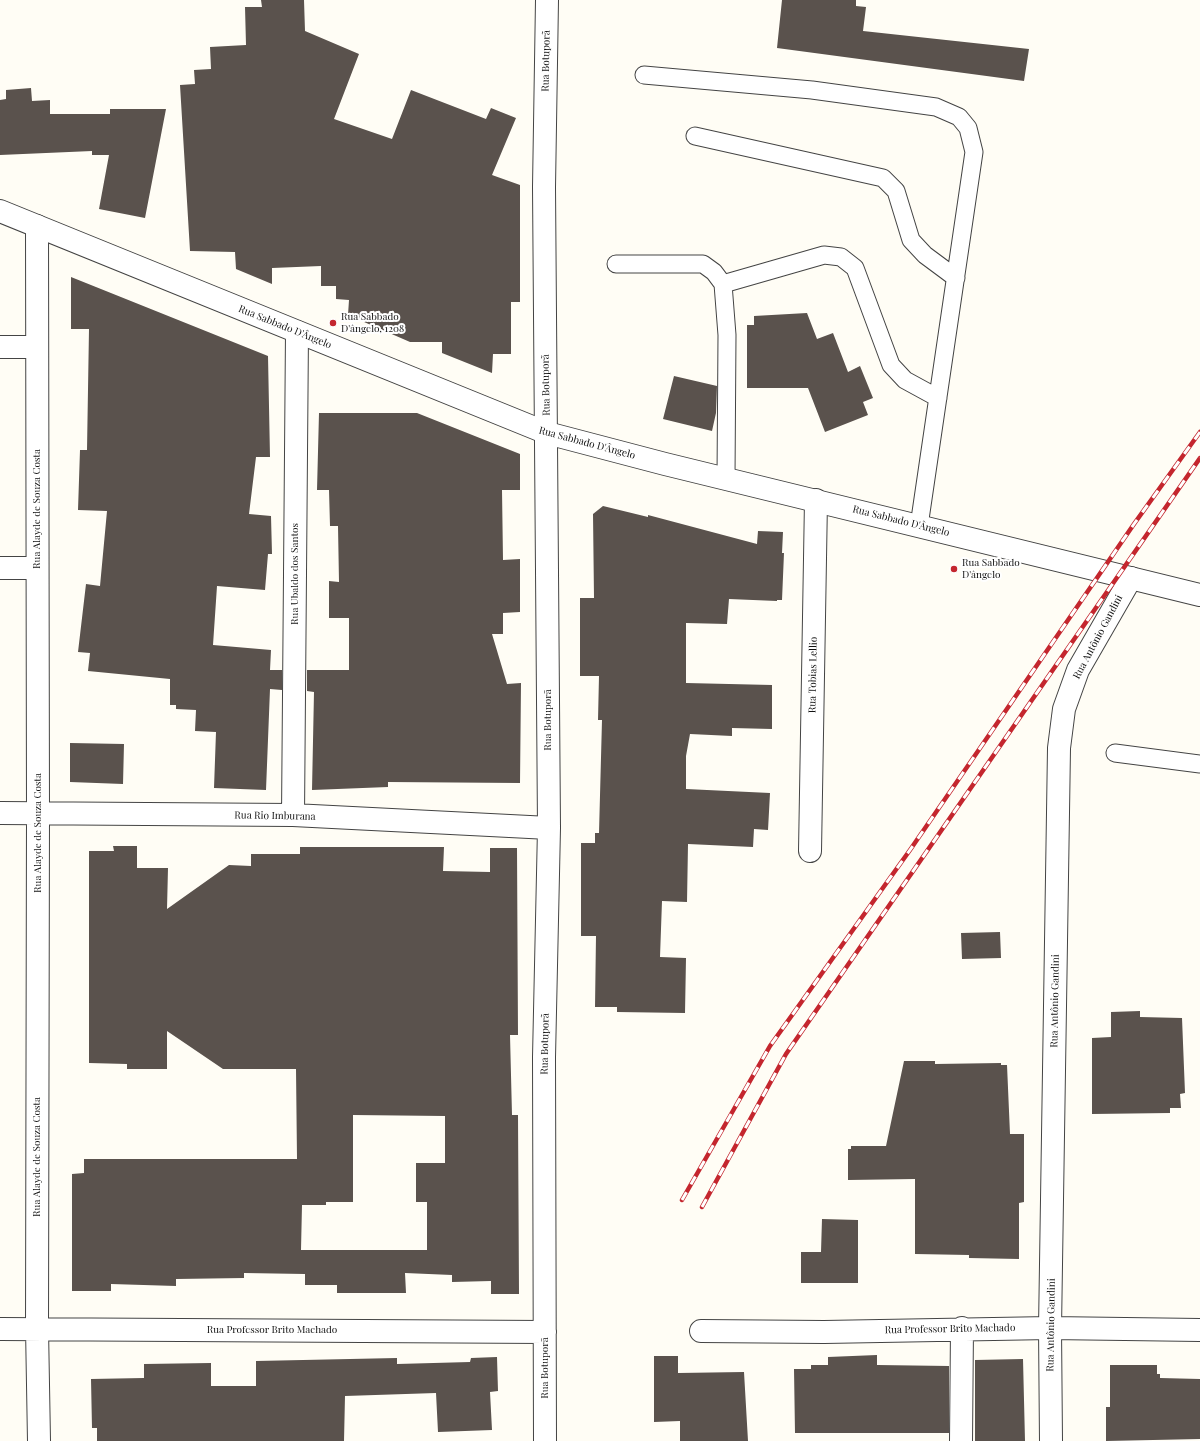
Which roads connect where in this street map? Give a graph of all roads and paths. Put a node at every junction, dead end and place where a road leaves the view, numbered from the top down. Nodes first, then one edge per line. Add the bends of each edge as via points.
1 (547, 0) edge
2 (644, 75) dead end
3 (695, 136) dead end
4 (0, 211) edge
5 (37, 226) junction
6 (616, 264) dead end
7 (956, 278) junction
8 (722, 284) junction
9 (297, 332) junction
10 (0, 347) edge
11 (37, 347) junction
12 (938, 398) junction
13 (547, 433) junction
14 (726, 478) junction
15 (816, 500) junction
16 (920, 526) junction
17 (0, 568) edge
18 (37, 568) junction
19 (1131, 578) junction
20 (1200, 595) edge
21 (1115, 753) dead end
22 (1200, 764) edge
23 (0, 813) edge
24 (38, 813) junction
25 (293, 815) junction
26 (549, 828) junction
27 (810, 851) dead end
28 (0, 1328) edge
29 (37, 1328) junction
30 (962, 1328) junction
31 (1050, 1328) junction
32 (1200, 1330) edge
33 (701, 1331) dead end
34 (545, 1332) junction
35 (38, 1441) edge
36 (546, 1441) edge
37 (962, 1441) edge
38 (1051, 1441) edge

1 - 13 street, Rua Botuporã via 544,187
2 - 7 lane via 819,92 936,107 959,117 968,128 974,152
3 - 7 lane via 883,178 896,191 911,240 925,255
4 - 5 street, Rua Sabbado D'Ângelo
5 - 9 street, Rua Sabbado D'Ângelo
5 - 11 street, Rua Alayde de Souza Costa
6 - 8 lane via 703,264 714,272
7 - 12 lane
8 - 12 lane via 824,255 841,256 855,268 891,365 905,380
8 - 14 lane via 727,335
9 - 13 street, Rua Sabbado D'Ângelo
9 - 25 street, Rua Ubaldo dos Santos
10 - 11 street
11 - 18 street, Rua Alayde de Souza Costa
12 - 16 lane
13 - 14 street, Rua Sabbado D'Ângelo
13 - 26 street, Rua Botuporã
14 - 15 street, Rua Sabbado D'Ângelo
15 - 16 street, Rua Sabbado D'Ângelo
15 - 27 street, Rua Tobias Lellio
16 - 19 street, Rua Sabbado D'Ângelo
17 - 18 street
18 - 24 street, Rua Alayde de Souza Costa
19 - 20 street, Rua Sabbado D'Ângelo
19 - 31 street, Rua Antônio Gandini via 1078,670 1064,709 1059,748
21 - 22 lane
23 - 24 street, Rua Rio Imburana
24 - 25 street, Rua Rio Imburana
24 - 29 street, Rua Alayde de Souza Costa
25 - 26 street, Rua Rio Imburana
26 - 34 street, Rua Botuporã via 544,1057
28 - 29 street, Rua Professor Brito Machado
29 - 34 street, Rua Professor Brito Machado
29 - 35 street, Rua Alayde de Souza Costa
30 - 31 street, Rua Professor Brito Machado
30 - 33 street, Rua Professor Brito Machado via 824,1332
30 - 37 street
31 - 32 street, Rua Professor Brito Machado
31 - 38 street, Rua Antônio Gandini
34 - 36 street, Rua Botuporã

